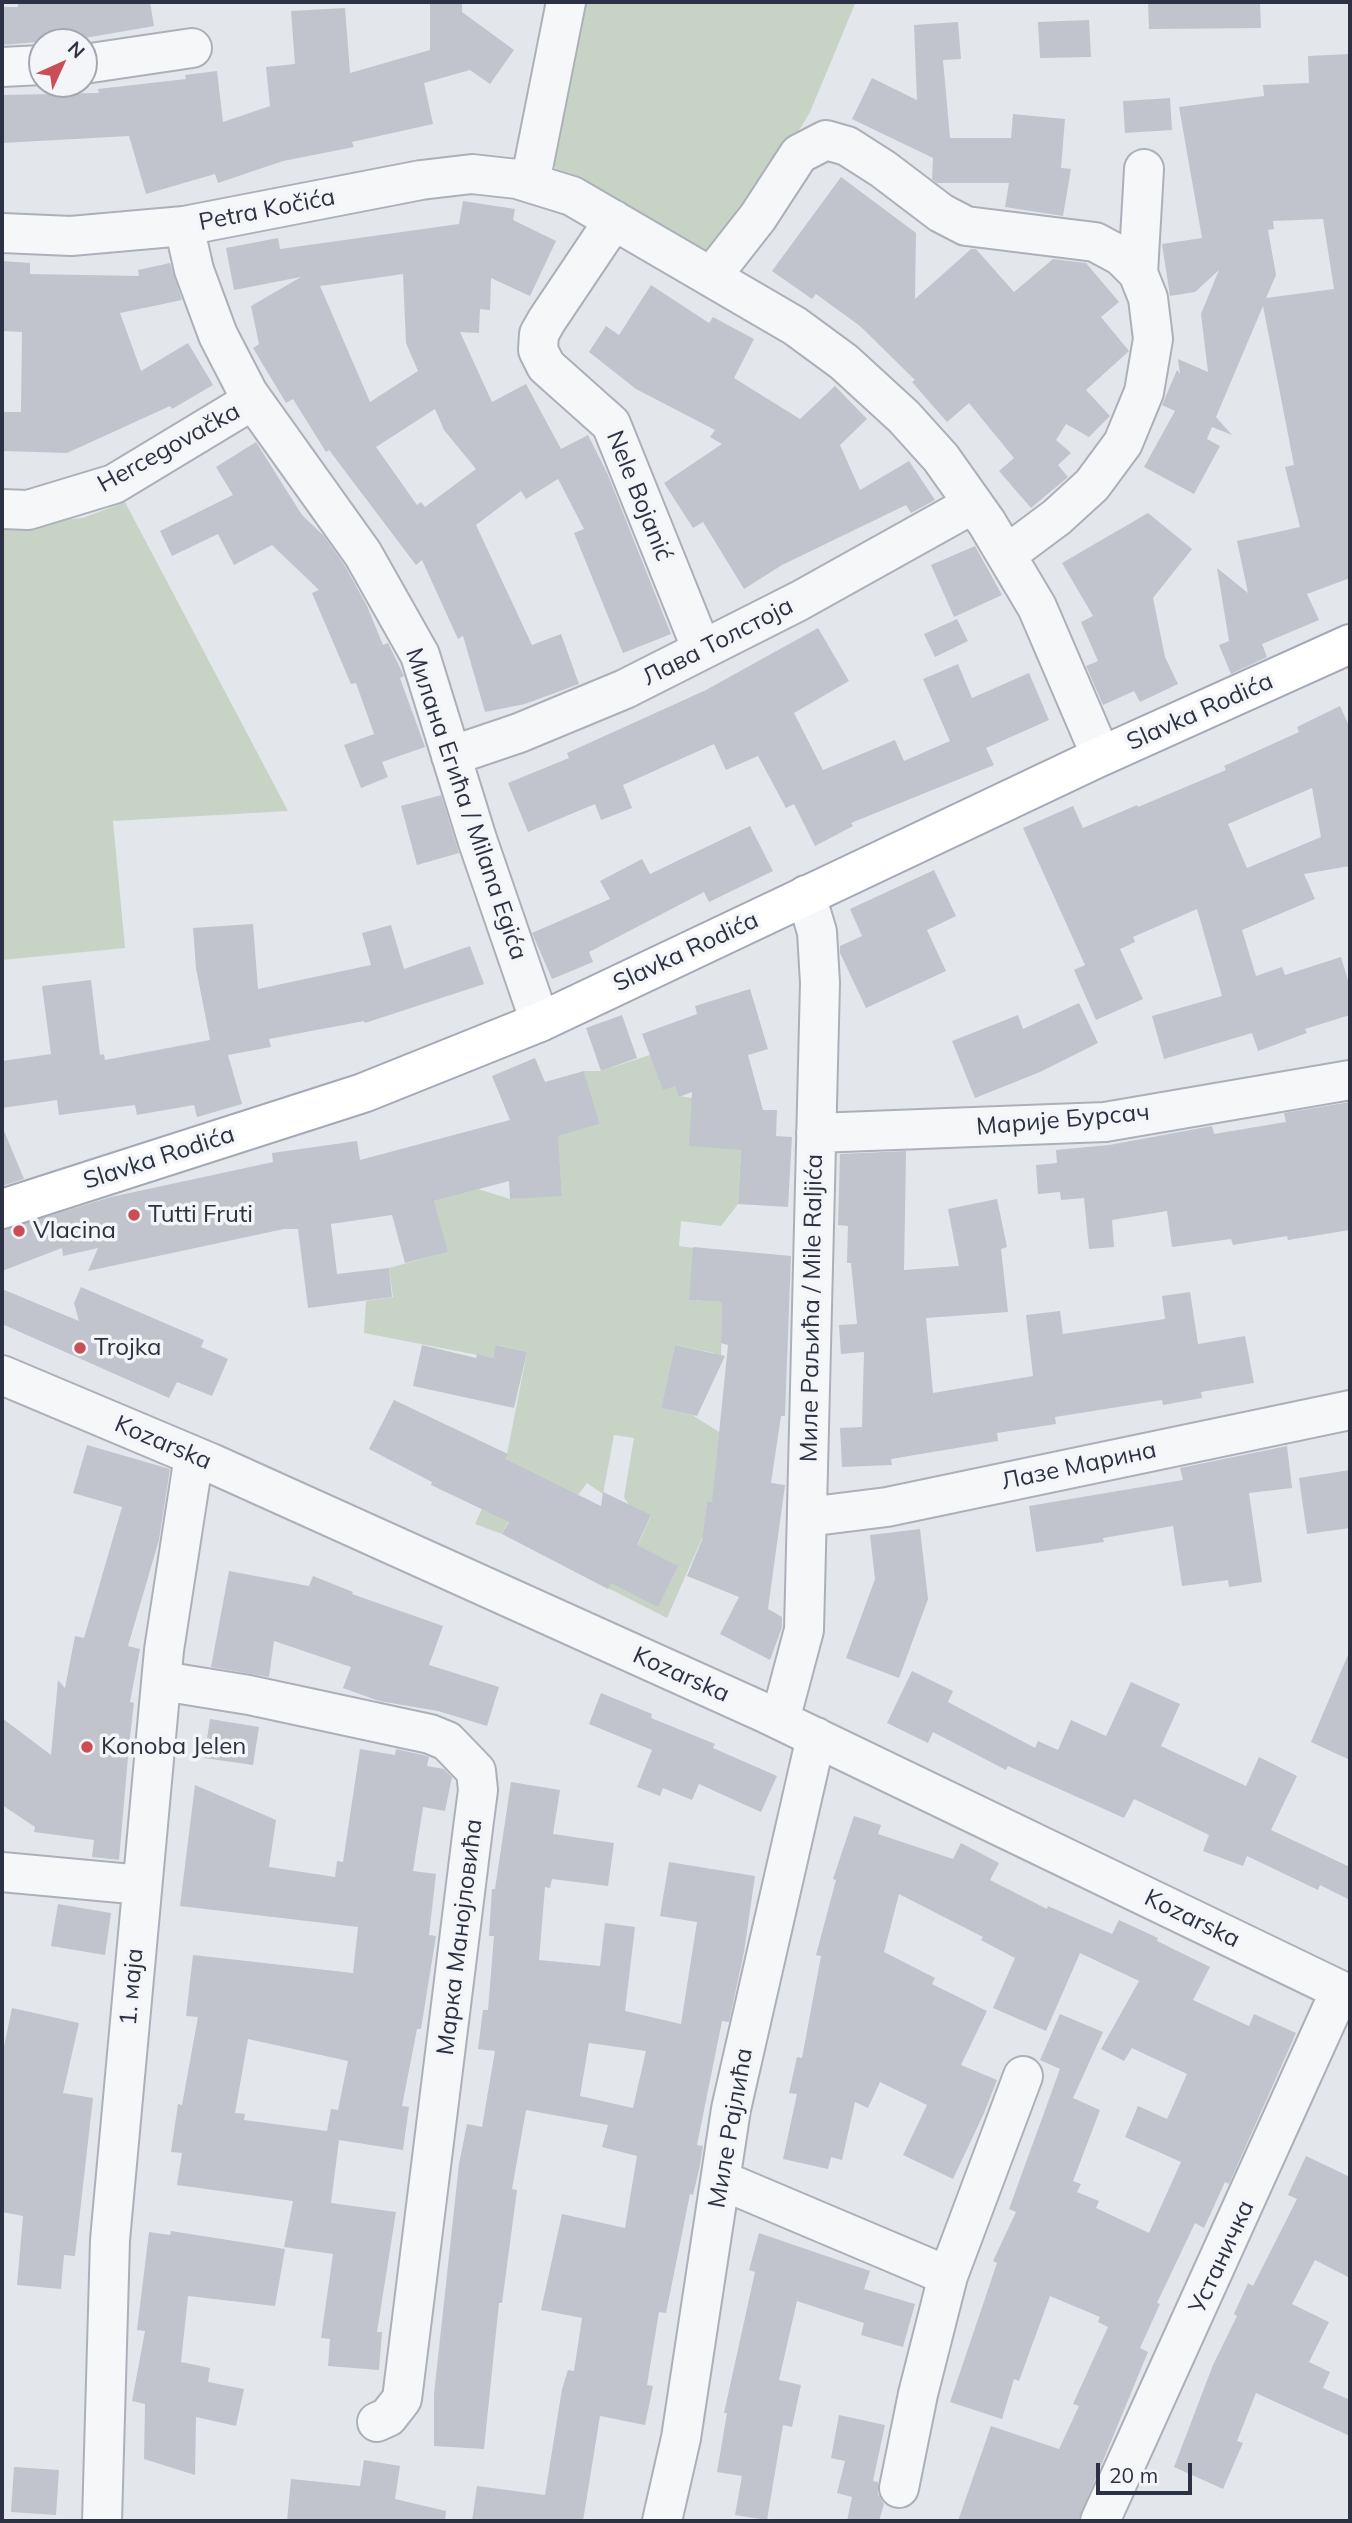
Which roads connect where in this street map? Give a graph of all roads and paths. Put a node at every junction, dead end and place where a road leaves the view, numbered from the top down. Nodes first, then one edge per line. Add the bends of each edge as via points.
1 (566, 2) edge
2 (192, 48) dead end
3 (98, 62) edge
4 (28, 66) edge
5 (2, 67) edge
6 (1144, 169) dead end
7 (530, 183) junction
8 (614, 220) junction
9 (184, 226) junction
10 (2, 233) edge
11 (1138, 273) junction
12 (711, 277) junction
13 (253, 400) junction
14 (973, 504) junction
15 (2, 509) edge
16 (1006, 555) junction
17 (1350, 644) edge
18 (702, 650) junction
19 (451, 755) junction
20 (1101, 756) junction
21 (806, 895) junction
22 (540, 1021) junction
23 (1350, 1080) edge
24 (816, 1133) junction
25 (2, 1209) edge
26 (2, 1375) edge
27 (1350, 1410) edge
28 (194, 1456) junction
29 (807, 1517) junction
30 (162, 1681) junction
31 (780, 1720) junction
32 (816, 1738) junction
33 (2, 1872) edge
34 (142, 1885) junction
35 (1345, 1993) edge
36 (1023, 2076) dead end
37 (721, 2180) junction
38 (948, 2276) junction
39 (377, 2422) dead end
40 (899, 2488) dead end
41 (102, 2521) edge
42 (662, 2521) edge
43 (1100, 2521) edge

1 - 7 street
2 - 3 street
4 - 5 street
6 - 11 street
7 - 8 street, Petra Kočića via 572,196
7 - 9 street, Petra Kočića via 472,174 421,180
8 - 12 street, Petra Kočića
8 - 18 street, Nele Bojanić via 547,320 539,334 538,350 546,366 611,424
9 - 10 street, Petra Kočića via 71,236
9 - 13 street, Милана Егића / Milana Egića via 194,270 218,335
11 - 12 street via 1121,256 1095,242 966,226 847,146 826,140 799,154
11 - 16 street via 1148,298 1153,339 1144,392 1123,443 1092,485
12 - 14 street, Petra Kočića via 795,326 844,362 913,427
13 - 15 street, Hercegovačka via 114,484 28,510
13 - 19 street, Милана Егића / Milana Egića via 363,554 420,655
14 - 16 street, Petra Kočića
14 - 18 street, Лава Толстоја
16 - 20 street, Petra Kočića via 1037,607
17 - 20 main road, Slavka Rodića
18 - 19 street, Лава Толстоја via 625,689 519,733
19 - 22 street, Милана Егића / Milana Egića
20 - 21 main road, Slavka Rodića
21 - 22 main road, Slavka Rodića
21 - 24 street, Миле Раљића / Mile Raljića via 817,932 820,983
22 - 25 main road, Slavka Rodića via 363,1093
23 - 24 street, Марије Бурсач via 1105,1122
24 - 29 street, Миле Раљића / Mile Raljića
26 - 28 street, Kozarska
27 - 29 street, Лазе Марина via 887,1507
28 - 30 street, 1. маја
28 - 31 street, Kozarska
29 - 31 street, Миле Раљића / Mile Raljića via 804,1630
30 - 34 street, 1. маја
30 - 39 street, Марка Манојловића via 430,1734 447,1741 475,1771 478,1790 402,2399 388,2417
31 - 32 street, Kozarska
32 - 35 street, Kozarska
32 - 37 street, Миле Рајлића via 731,2109
33 - 34 street
34 - 41 street, 1. маја via 110,2240
35 - 43 street, Устаничка
36 - 38 street
37 - 38 street
37 - 42 street, Миле Рајлића via 681,2438
38 - 40 street

